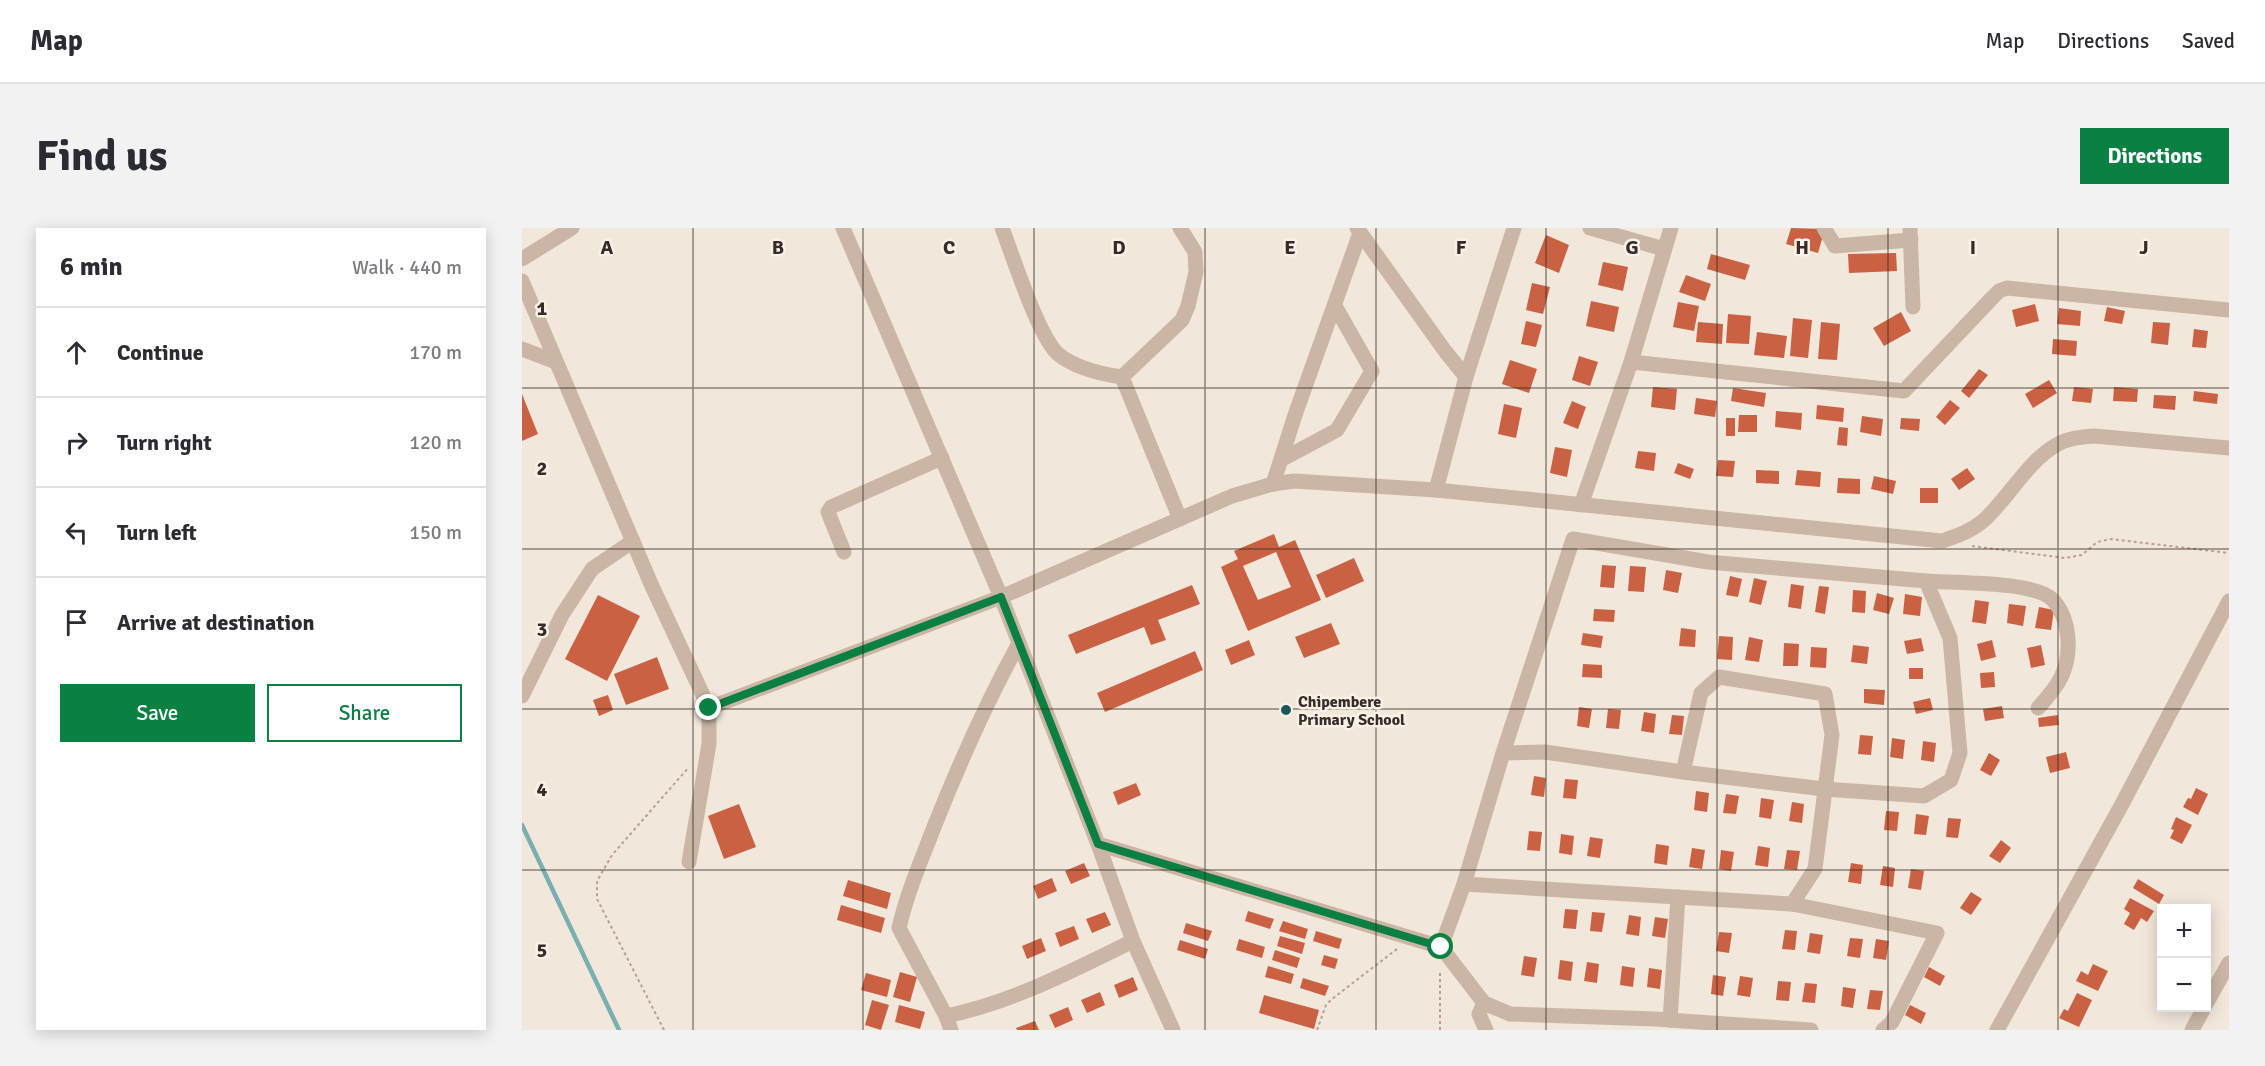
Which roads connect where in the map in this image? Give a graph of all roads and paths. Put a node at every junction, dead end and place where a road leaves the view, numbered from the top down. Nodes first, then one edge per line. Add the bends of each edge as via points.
1 (572, 228) edge
2 (843, 228) edge
3 (1002, 228) edge
4 (1180, 228) edge
5 (1514, 228) edge
6 (1590, 228) edge
7 (1671, 228) edge
8 (1824, 228) edge
9 (1359, 231) edge
10 (1910, 234) edge
11 (1664, 249) junction
12 (522, 260) edge
13 (522, 281) edge
14 (1335, 306) junction
15 (1913, 307) dead end
16 (2229, 310) edge
17 (522, 349) edge
18 (556, 362) junction
19 (1630, 362) junction
20 (1122, 377) junction
21 (1466, 377) junction
22 (2229, 448) edge
23 (942, 458) junction
24 (1281, 460) junction
25 (1273, 484) junction
26 (1436, 490) junction
27 (1581, 505) junction
28 (1180, 519) junction
29 (633, 541) junction
30 (1942, 541) junction
31 (844, 552) dead end
32 (2229, 553) edge
33 (1926, 581) junction
34 (1001, 597) junction
35 (2229, 601) edge
36 (1019, 643) junction
37 (522, 696) edge
38 (709, 708) junction
39 (2038, 708) dead end
40 (709, 744) junction
41 (1503, 753) junction
42 (1683, 772) junction
43 (1824, 789) junction
44 (1098, 844) junction
45 (689, 862) dead end
46 (1464, 884) junction
47 (1678, 897) junction
48 (1792, 904) junction
49 (1408, 938) junction
50 (1133, 941) junction
51 (1441, 947) junction
52 (2229, 963) edge
53 (2211, 995) edge
54 (1484, 1003) junction
55 (2202, 1012) edge
56 (1670, 1020) junction
57 (949, 1023) edge
58 (664, 1030) edge
59 (1173, 1030) edge
60 (1317, 1030) edge
61 (1440, 1030) edge
62 (1486, 1030) edge
63 (1811, 1030) edge
64 (1883, 1030) edge
65 (1997, 1030) edge
66 (2192, 1030) edge

1 - 12 street
2 - 23 street
3 - 20 street via 1041,328 1057,353 1100,373
4 - 20 street via 1195,252 1196,272 1188,306 1182,320
5 - 21 street
6 - 11 street
7 - 11 street
8 - 10 street via 1835,246
9 - 14 street
9 - 21 street
10 - 15 street
11 - 19 street
13 - 18 street
14 - 24 street
14 - 24 street via 1372,371 1336,430
16 - 19 street via 2007,288 1999,291 1904,391
17 - 18 street
18 - 29 street
19 - 27 street
20 - 28 street
21 - 26 street
22 - 30 street via 2094,435 2075,438 2043,454 1983,521 1966,533
23 - 31 street via 831,507 828,512
23 - 34 street
24 - 25 street
25 - 26 street via 1294,481
25 - 28 street via 1232,496
26 - 27 street
27 - 30 street
28 - 34 street
29 - 37 street via 592,568 562,615
29 - 38 street
30 - 32 path via 2065,558 2082,555 2097,542 2111,539
33 - 39 street via 2018,586 2052,599 2064,615 2069,659 2054,691
33 - 41 street via 1708,562 1573,539
33 - 43 street via 1950,638 1960,753 1951,780 1924,796
34 - 36 street
34 - 38 street
35 - 65 street
36 - 44 street
36 - 57 street via 958,765 899,927
38 - 40 street
40 - 45 street
40 - 58 path via 612,855 597,881 597,899
41 - 42 street via 1545,752
41 - 46 street
42 - 43 street
42 - 43 street via 1701,693 1719,677 1825,694 1832,735
43 - 48 street via 1815,869
44 - 49 street
44 - 50 street
46 - 47 street
46 - 51 street
47 - 48 street
47 - 56 street
48 - 64 street via 1937,933 1892,1022
49 - 51 street
49 - 60 path via 1326,1005
50 - 57 street via 1052,981
50 - 59 street
51 - 54 street
51 - 61 path
52 - 53 street
54 - 56 street via 1510,1014
54 - 62 street via 1479,1014
55 - 66 street
56 - 63 street

